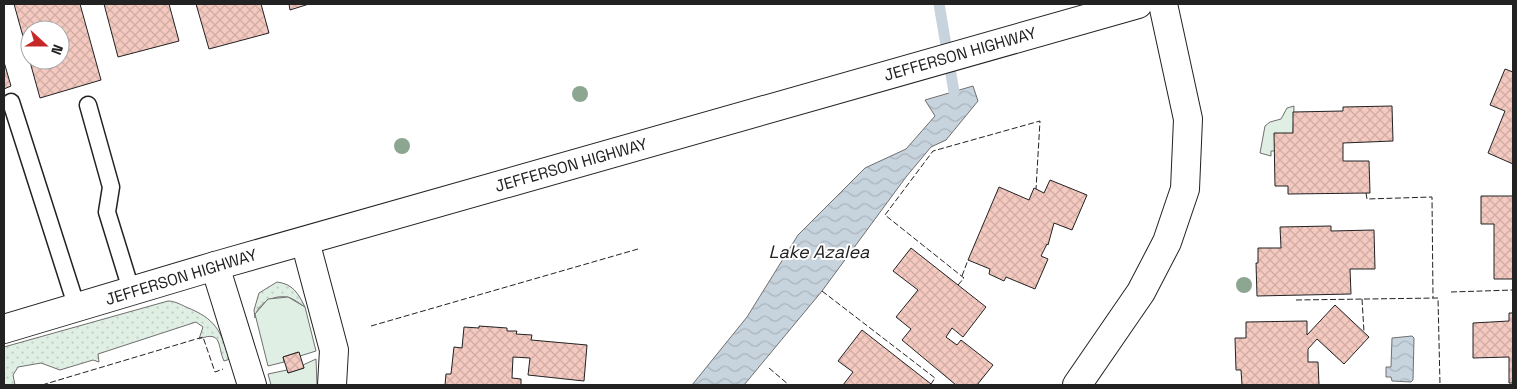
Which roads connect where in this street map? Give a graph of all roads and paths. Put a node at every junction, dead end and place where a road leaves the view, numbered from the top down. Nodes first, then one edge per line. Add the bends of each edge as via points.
1 (1138, 4) edge
2 (1163, 4) edge
3 (11, 102) dead end
4 (88, 105) dead end
5 (305, 241) junction
6 (215, 266) junction
7 (132, 293) junction
8 (77, 308) junction
9 (4, 329) edge
10 (252, 385) edge
11 (332, 385) edge
12 (1076, 385) edge

1 - 5 main road, JEFFERSON HIGHWAY
2 - 12 main road via 1188,119 1185,189 1167,242 1141,292
3 - 8 lane
4 - 7 lane via 111,187 107,212
5 - 6 main road, JEFFERSON HIGHWAY
5 - 11 main road via 334,350
6 - 7 main road, JEFFERSON HIGHWAY
6 - 10 main road
7 - 8 main road, JEFFERSON HIGHWAY
8 - 9 main road, JEFFERSON HIGHWAY

